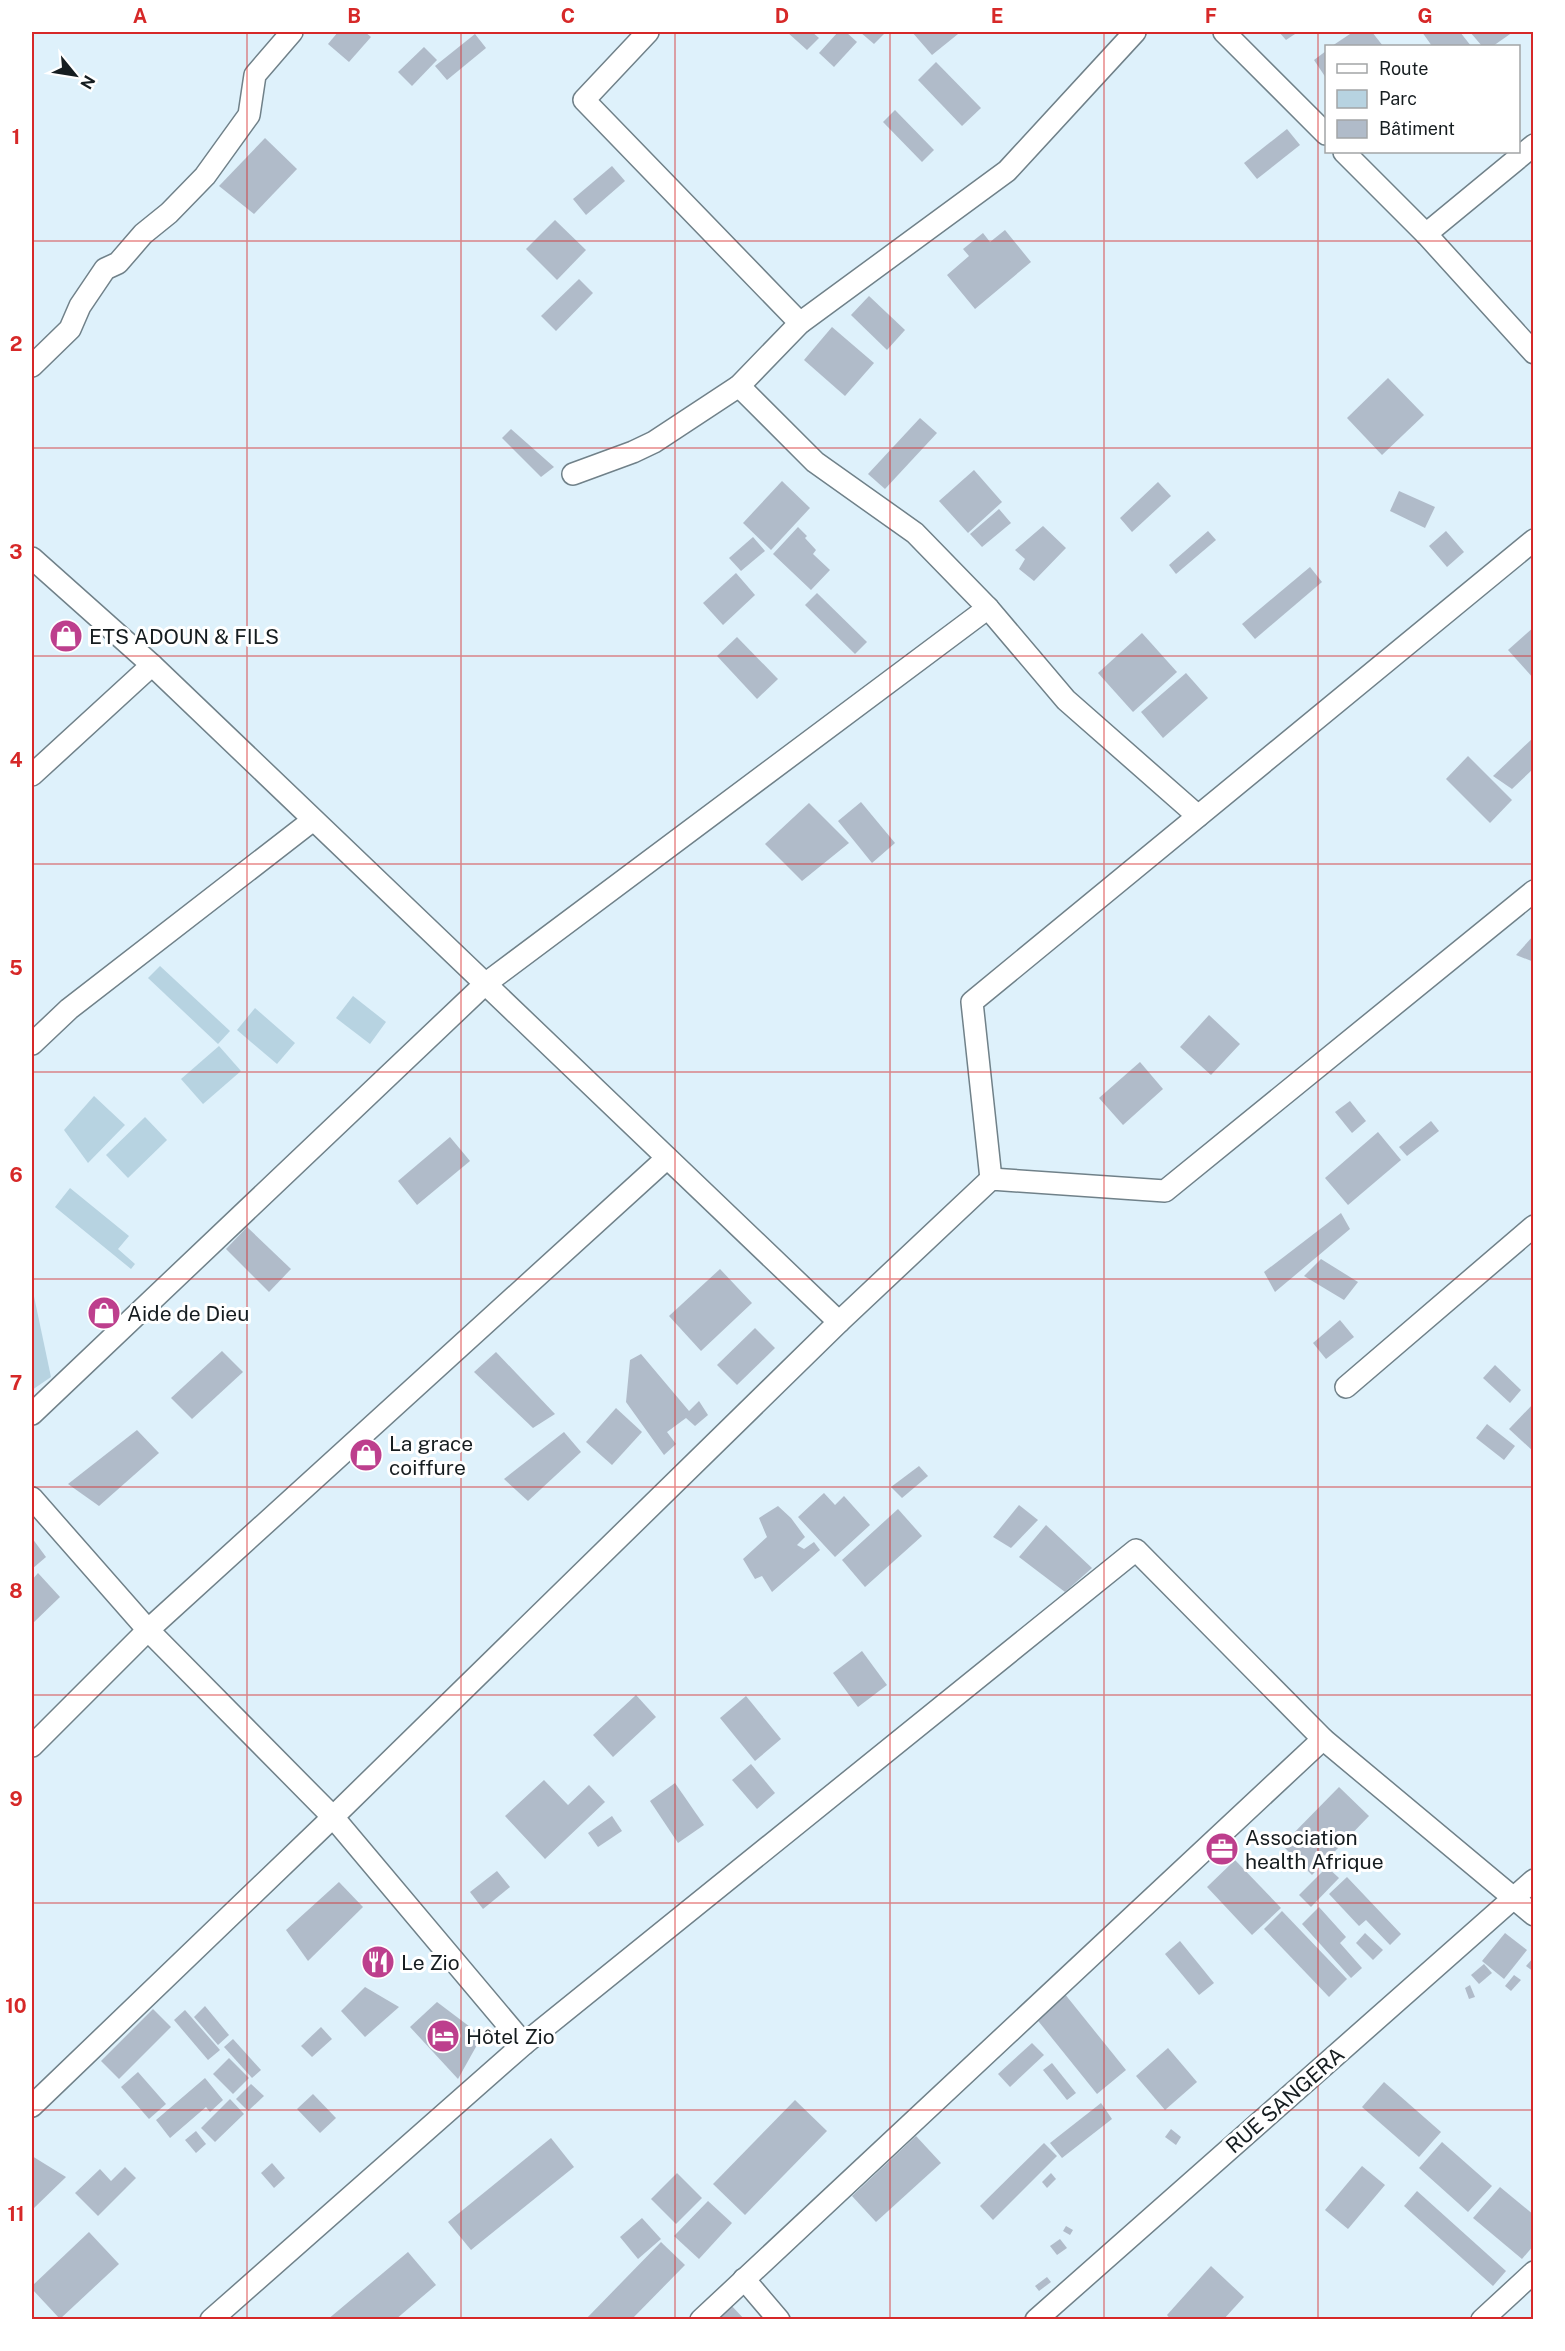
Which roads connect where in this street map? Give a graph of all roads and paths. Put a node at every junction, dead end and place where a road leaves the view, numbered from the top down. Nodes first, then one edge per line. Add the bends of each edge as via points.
1 (292, 32) edge
2 (648, 32) edge
3 (1134, 32) edge
4 (1224, 32) edge
5 (1325, 133) edge
6 (1533, 145) edge
7 (1345, 153) edge
8 (1426, 234) junction
9 (800, 323) junction
10 (1533, 354) edge
11 (32, 366) edge
12 (739, 386) junction
13 (573, 474) dead end
14 (1533, 540) edge
15 (32, 558) edge
16 (988, 608) junction
17 (152, 665) junction
18 (32, 775) edge
19 (1198, 816) junction
20 (313, 819) junction
21 (1533, 891) edge
22 (485, 984) junction
23 (32, 1044) edge
24 (667, 1158) junction
25 (991, 1179) junction
26 (1533, 1227) edge
27 (839, 1322) junction
28 (1346, 1387) dead end
29 (32, 1413) edge
30 (32, 1498) edge
31 (148, 1630) junction
32 (1323, 1739) junction
33 (32, 1746) edge
34 (333, 1817) junction
35 (1533, 1880) edge
36 (1516, 1898) junction
37 (1533, 1915) edge
38 (524, 2044) junction
39 (32, 2106) edge
40 (1533, 2272) edge
41 (744, 2279) junction
42 (211, 2319) edge
43 (701, 2319) edge
44 (779, 2319) edge
45 (1036, 2319) edge
46 (1482, 2319) edge

1 - 11 street via 255,75 249,115 205,176 118,263 105,269 70,329
2 - 9 street via 584,100
3 - 9 street via 1007,171
4 - 5 street
6 - 8 street
7 - 8 street
8 - 10 street
9 - 12 street
12 - 13 street via 654,442
12 - 16 street via 815,462 915,533
14 - 19 street
15 - 17 street
16 - 19 street via 1066,700
16 - 22 street
17 - 18 street
17 - 20 street
19 - 25 street via 972,1002
20 - 22 street
20 - 23 street via 69,1009
21 - 25 street via 1165,1191
22 - 24 street
22 - 29 street
24 - 27 street
24 - 31 street
25 - 27 street
26 - 28 street
27 - 34 street
30 - 31 street
31 - 33 street
31 - 34 street
32 - 36 street
32 - 38 street via 1136,1550
32 - 41 street
34 - 38 street
34 - 39 street
35 - 36 street, RUE SANGERA
36 - 37 street
36 - 45 street, RUE SANGERA
38 - 42 street
40 - 46 street
41 - 43 street
41 - 44 street

